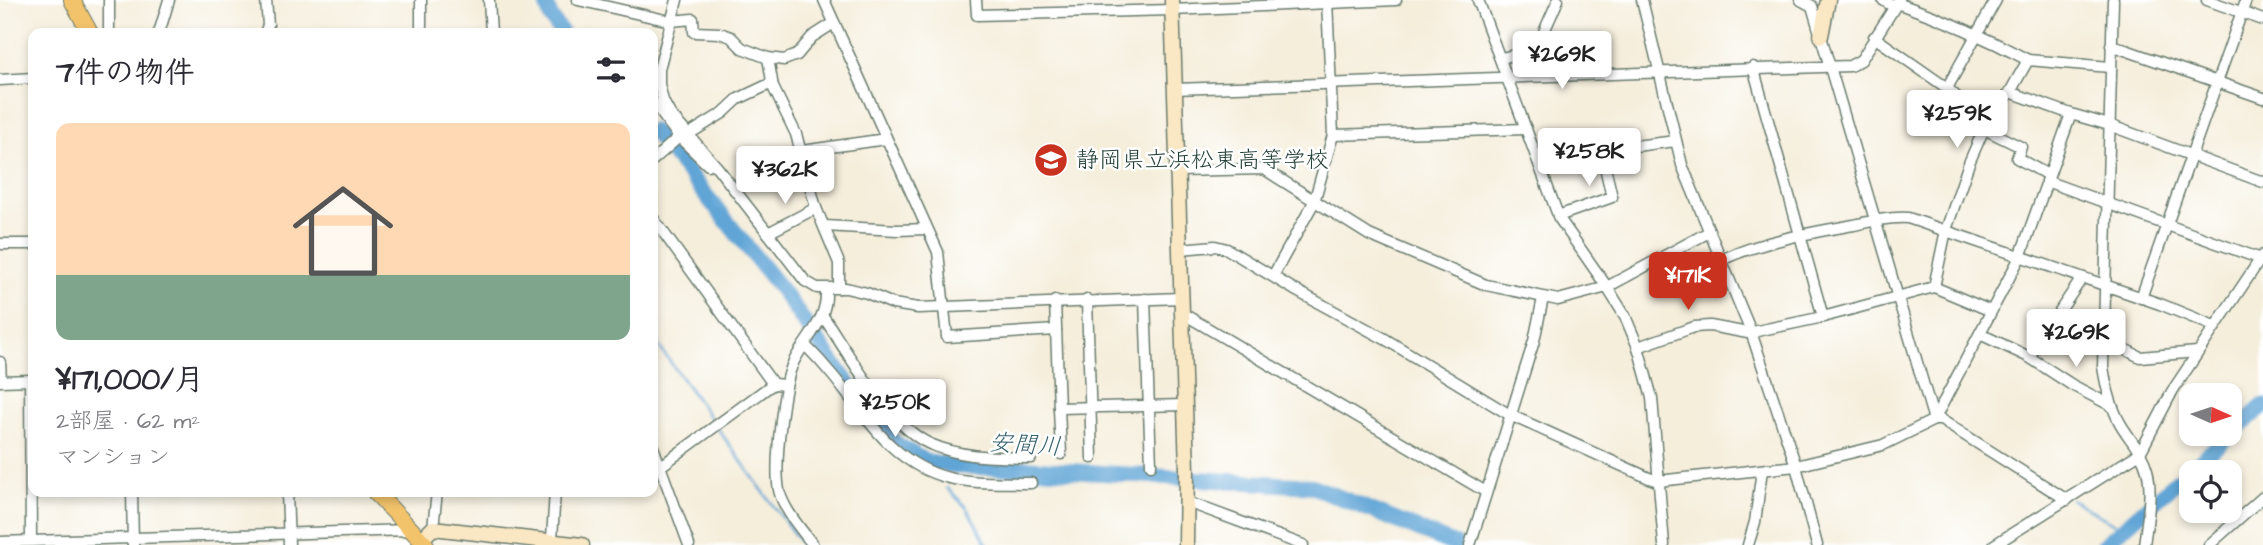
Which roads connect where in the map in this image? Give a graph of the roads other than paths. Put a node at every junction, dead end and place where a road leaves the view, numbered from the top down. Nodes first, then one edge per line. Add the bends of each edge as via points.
1 (72, 0) edge
2 (108, 0) edge
3 (169, 0) edge
4 (266, 0) edge
5 (421, 0) edge
6 (489, 0) edge
7 (677, 0) edge
8 (824, 0) edge
9 (976, 0) edge
10 (1396, 0) edge
11 (1478, 0) edge
12 (1558, 0) edge
13 (1642, 0) edge
14 (1801, 0) edge
15 (1828, 0) edge
16 (1883, 0) edge
17 (1996, 0) edge
18 (2113, 0) edge
19 (2207, 0) edge
20 (2246, 0) edge
21 (586, 1) edge
22 (1898, 1) edge
23 (1328, 2) edge
24 (1172, 5) edge
25 (2242, 13) junction
26 (2263, 20) edge
27 (670, 21) junction
28 (834, 23) junction
29 (87, 28) edge
30 (109, 28) edge
31 (161, 28) edge
32 (267, 28) edge
33 (421, 28) edge
34 (491, 28) edge
35 (1978, 34) junction
36 (1821, 36) junction
37 (1874, 37) junction
38 (2111, 45) junction
39 (768, 58) junction
40 (1501, 58) junction
41 (2028, 60) junction
42 (1829, 66) junction
43 (1753, 67) junction
44 (2110, 67) junction
45 (1659, 71) junction
46 (28, 78) edge
47 (1507, 78) junction
48 (0, 80) edge
49 (2217, 82) junction
50 (772, 83) junction
51 (1330, 83) junction
52 (1947, 88) junction
53 (1174, 89) junction
54 (2010, 92) junction
55 (2263, 98) edge
56 (2071, 114) junction
57 (2109, 125) junction
58 (1985, 127) junction
59 (1526, 129) junction
60 (1332, 135) junction
61 (682, 137) junction
62 (887, 139) junction
63 (1676, 141) junction
64 (1601, 150) junction
65 (802, 151) junction
66 (658, 156) edge
67 (2190, 156) junction
68 (1537, 158) junction
69 (1178, 171) junction
70 (2047, 178) junction
71 (2263, 182) edge
72 (1314, 202) junction
73 (2107, 203) junction
74 (817, 208) junction
75 (1558, 216) junction
76 (1876, 221) junction
77 (658, 225) edge
78 (2166, 225) junction
79 (825, 226) junction
80 (927, 229) junction
81 (1946, 230) junction
82 (1709, 232) junction
83 (768, 233) junction
84 (1799, 236) junction
85 (0, 243) edge
86 (28, 244) edge
87 (1180, 249) junction
88 (2020, 257) junction
89 (2262, 257) edge
90 (1721, 260) junction
91 (1273, 276) junction
92 (2081, 278) junction
93 (1607, 286) junction
94 (2105, 286) junction
95 (1934, 287) junction
96 (826, 289) junction
97 (839, 289) junction
98 (1899, 295) junction
99 (1543, 298) junction
100 (2141, 298) junction
101 (1145, 299) junction
102 (1087, 300) junction
103 (1055, 302) junction
104 (944, 306) junction
105 (1182, 306) junction
106 (1991, 311) junction
107 (822, 316) junction
108 (1823, 317) junction
109 (2214, 326) junction
110 (1056, 330) junction
111 (1751, 332) junction
112 (1980, 334) junction
113 (2104, 338) junction
114 (805, 344) junction
115 (1638, 347) junction
116 (2197, 352) junction
117 (2029, 357) junction
118 (0, 362) edge
119 (0, 380) edge
120 (28, 380) edge
121 (773, 384) junction
122 (786, 385) junction
123 (1185, 405) junction
124 (1149, 406) junction
125 (2112, 406) junction
126 (1059, 408) junction
127 (1091, 408) junction
128 (1510, 415) junction
129 (1934, 419) junction
130 (2140, 453) junction
131 (1060, 454) dead end
132 (1031, 458) dead end
133 (1092, 458) dead end
134 (658, 459) edge
135 (1151, 465) dead end
136 (661, 466) junction
137 (1796, 466) junction
138 (1762, 470) junction
139 (1658, 481) junction
140 (1031, 483) dead end
141 (1486, 492) junction
142 (1187, 496) junction
143 (31, 497) edge
144 (132, 497) edge
145 (288, 497) edge
146 (380, 497) edge
147 (435, 497) edge
148 (555, 497) edge
149 (2263, 497) edge
150 (2069, 499) junction
151 (289, 532) junction
152 (423, 536) edge
153 (31, 541) junction
154 (0, 542) edge
155 (133, 542) edge
156 (1471, 543) edge
157 (550, 544) edge
158 (289, 545) edge
159 (582, 545) edge
160 (688, 545) edge
161 (813, 545) edge
162 (1186, 545) edge
163 (1303, 545) edge
164 (1664, 545) edge
165 (1748, 545) edge
166 (1816, 545) edge
167 (1994, 545) edge
168 (2144, 545) edge
169 (2208, 545) edge

1 - 29 main road
2 - 30 street
3 - 31 street
4 - 32 street
5 - 33 street
6 - 34 street
7 - 27 street
8 - 28 street
9 - 24 street via 977,15
10 - 23 street
11 - 40 street
12 - 40 street via 1536,50
13 - 45 street
14 - 36 street via 1812,6
15 - 36 street
16 - 22 street via 1891,5
17 - 35 street
18 - 38 street
19 - 25 street
20 - 25 street
21 - 27 street
22 - 35 street
22 - 37 street
23 - 24 street
23 - 51 street
24 - 53 street
25 - 26 street
25 - 49 street
27 - 39 street via 693,19 694,33 720,33
27 - 61 street via 659,84
28 - 39 street via 812,37 797,55 785,60
28 - 62 street
35 - 41 street
35 - 52 street
36 - 42 street
37 - 42 street via 1861,60 1850,66
37 - 52 street
38 - 44 street
38 - 49 street
39 - 50 street
40 - 47 street
41 - 44 street
41 - 54 street
42 - 43 street
42 - 76 street
43 - 45 street
43 - 84 street
44 - 57 street
45 - 47 street
45 - 63 street
46 - 48 street
47 - 51 street
47 - 59 street
49 - 55 street
49 - 67 street
50 - 61 street via 737,99 723,113
50 - 65 street
51 - 53 street
51 - 60 street
52 - 58 street
53 - 69 street
54 - 56 street
54 - 58 street
56 - 57 street
56 - 70 street
57 - 67 street
57 - 73 street
58 - 70 street via 2021,147 2017,158
58 - 81 street
59 - 60 street
59 - 68 street
60 - 72 street
61 - 66 street
61 - 83 street via 718,167
62 - 65 street
62 - 80 street
63 - 64 street
63 - 82 street
64 - 68 street
64 - 75 street via 1612,197
65 - 74 street
67 - 71 street
67 - 78 street
68 - 75 street
69 - 72 street via 1264,169
69 - 87 street
70 - 73 street
70 - 88 street
72 - 91 street
72 - 99 street via 1354,227 1466,278
73 - 78 street
73 - 94 street
74 - 79 street
74 - 83 street
75 - 93 street
76 - 81 street via 1908,218
76 - 84 street
76 - 98 street
77 - 121 street
78 - 89 street
78 - 100 street
79 - 80 street
79 - 97 street via 839,263
80 - 104 street via 938,252
81 - 88 street
81 - 95 street
82 - 90 street
82 - 93 street
83 - 96 street via 806,281
84 - 90 street
84 - 108 street
85 - 86 street
87 - 91 street via 1227,248
87 - 105 street
88 - 92 street
88 - 106 street
89 - 109 street
90 - 111 street
91 - 128 street
92 - 94 street
92 - 117 street
93 - 99 street via 1558,300
93 - 115 street
94 - 100 street
94 - 113 street
95 - 98 street
95 - 106 street
96 - 97 street
96 - 107 street
97 - 104 street via 867,293 893,304
98 - 108 street
98 - 129 street
99 - 128 street
100 - 109 street
101 - 102 street
101 - 105 street
101 - 124 street
102 - 103 street
102 - 127 street
103 - 104 street
103 - 110 street
104 - 110 street via 947,337
105 - 123 street
105 - 141 street
106 - 112 street
107 - 114 street
107 - 132 street via 886,407 928,443 977,456
108 - 111 street
109 - 116 street
110 - 126 street
111 - 115 street via 1694,327
111 - 137 street
112 - 117 street
112 - 129 street
113 - 116 street via 2140,357
113 - 125 street
114 - 122 street
114 - 140 street via 895,452 950,478
115 - 139 street via 1653,398
116 - 130 street
117 - 125 street
118 - 119 street
119 - 120 street
121 - 122 street
121 - 136 street
122 - 161 street via 779,492
123 - 124 street
123 - 142 street
124 - 127 street
124 - 135 street
125 - 130 street
126 - 127 street
126 - 131 street
127 - 133 street
128 - 139 street
128 - 141 street
129 - 137 street via 1883,445
129 - 150 street
130 - 150 street
130 - 168 street via 2149,495
134 - 136 street
136 - 160 street
137 - 138 street
137 - 166 street
138 - 139 street
138 - 165 street
139 - 164 street
141 - 156 street
142 - 162 street
142 - 163 street
143 - 153 street
144 - 155 street
145 - 151 street
146 - 152 main road
147 - 152 street
148 - 157 street
149 - 169 street
150 - 167 street
151 - 152 street
151 - 155 street
151 - 158 street
152 - 157 street
153 - 154 street
153 - 155 street
157 - 159 street

